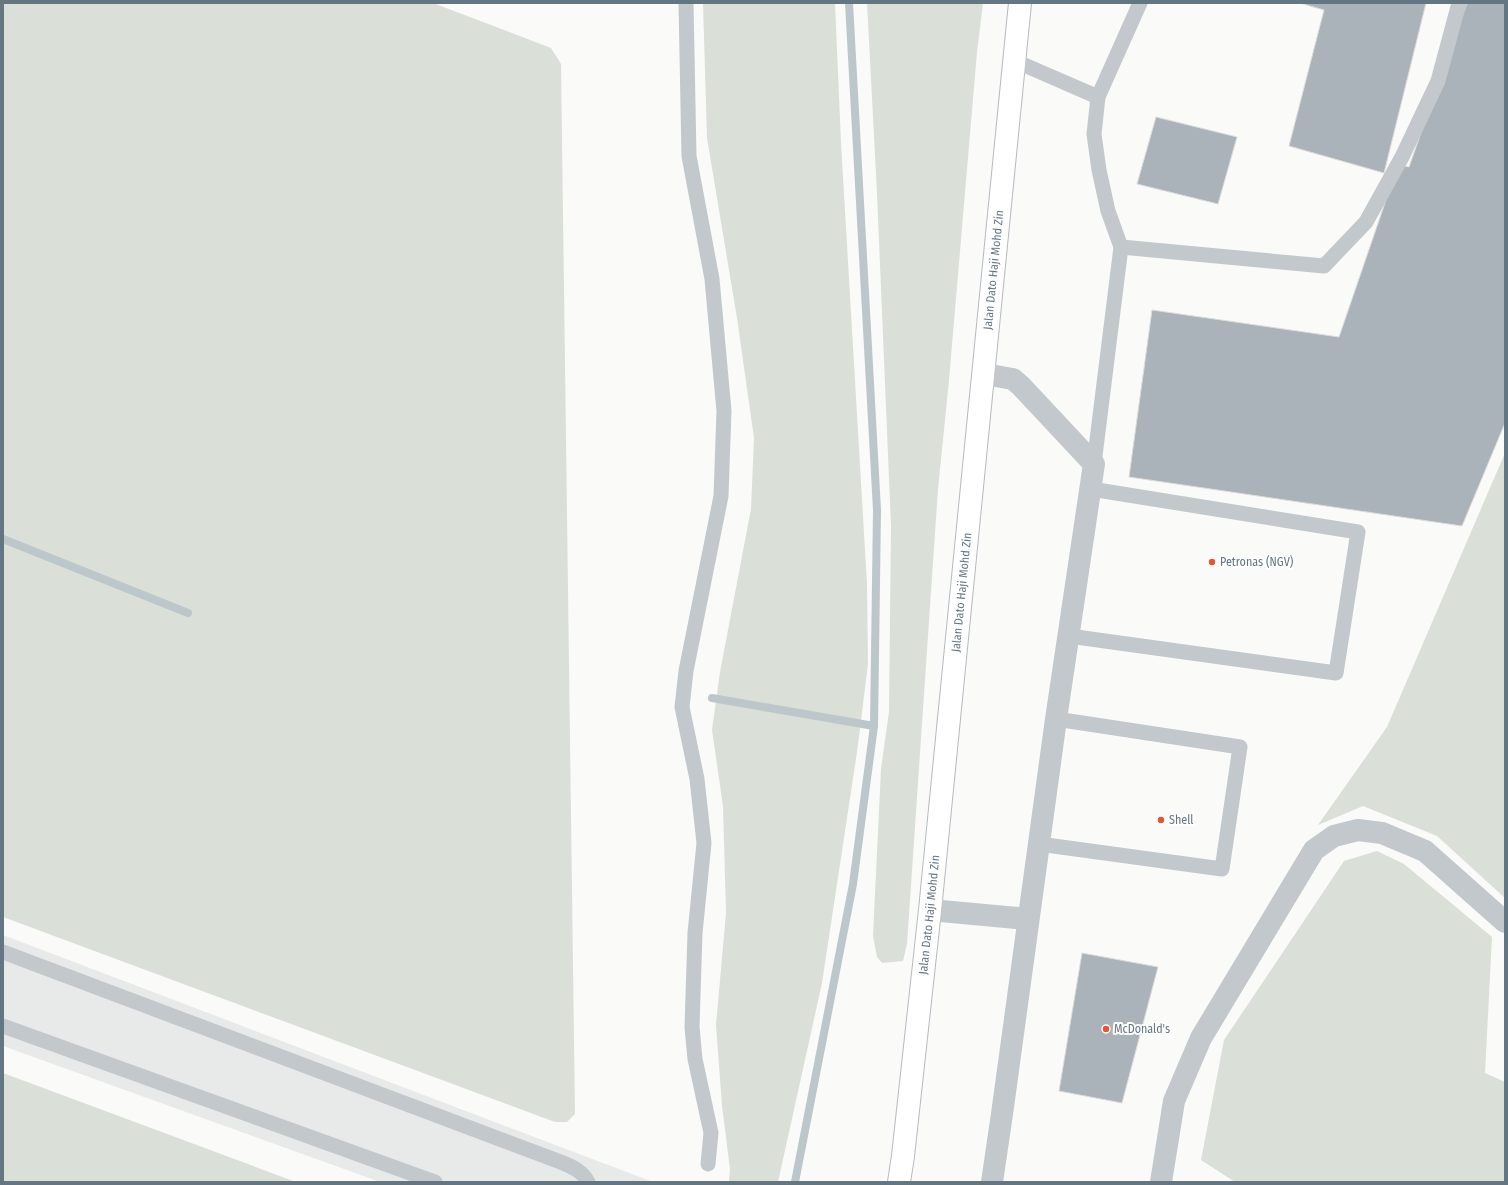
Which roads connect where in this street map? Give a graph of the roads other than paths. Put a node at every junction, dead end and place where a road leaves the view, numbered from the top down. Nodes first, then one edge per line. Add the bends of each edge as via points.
1 (686, 3) edge
2 (1020, 3) edge
3 (1140, 3) edge
4 (1459, 3) edge
5 (1013, 60) junction
6 (1098, 97) junction
7 (1121, 247) junction
8 (984, 374) junction
9 (1094, 464) junction
10 (1091, 489) junction
11 (1069, 636) junction
12 (1056, 719) junction
13 (1039, 844) junction
14 (930, 910) junction
15 (1028, 919) junction
16 (1505, 922) edge
17 (3, 952) edge
18 (3, 1026) edge
19 (708, 1164) dead end
20 (435, 1182) edge
21 (588, 1182) edge
22 (899, 1182) edge
23 (992, 1182) edge
24 (1161, 1182) edge

1 - 19 lane via 689,156 712,279 724,411 721,496 686,671 682,707 696,779 704,843 695,933 692,1027 695,1059 710,1133
2 - 5 main road, Jalan Dato Haji Mohd Zin
3 - 6 lane
4 - 7 lane via 1438,81 1402,157 1366,222 1324,266
5 - 6 lane
5 - 8 main road, Jalan Dato Haji Mohd Zin
6 - 7 lane via 1094,134 1099,170 1108,211
7 - 9 lane
8 - 9 street via 1013,379
8 - 14 main road, Jalan Dato Haji Mohd Zin
9 - 10 street
10 - 11 street
10 - 11 lane via 1358,532 1357,540 1336,673
11 - 12 street
12 - 13 street
12 - 13 lane via 1240,747 1222,869
13 - 15 street
14 - 15 street
14 - 22 main road, Jalan Dato Haji Mohd Zin
15 - 23 street
16 - 24 street via 1425,850 1382,833 1358,830 1334,836 1314,850 1201,1038 1174,1101
17 - 21 lane via 571,1166 584,1174
18 - 20 lane

